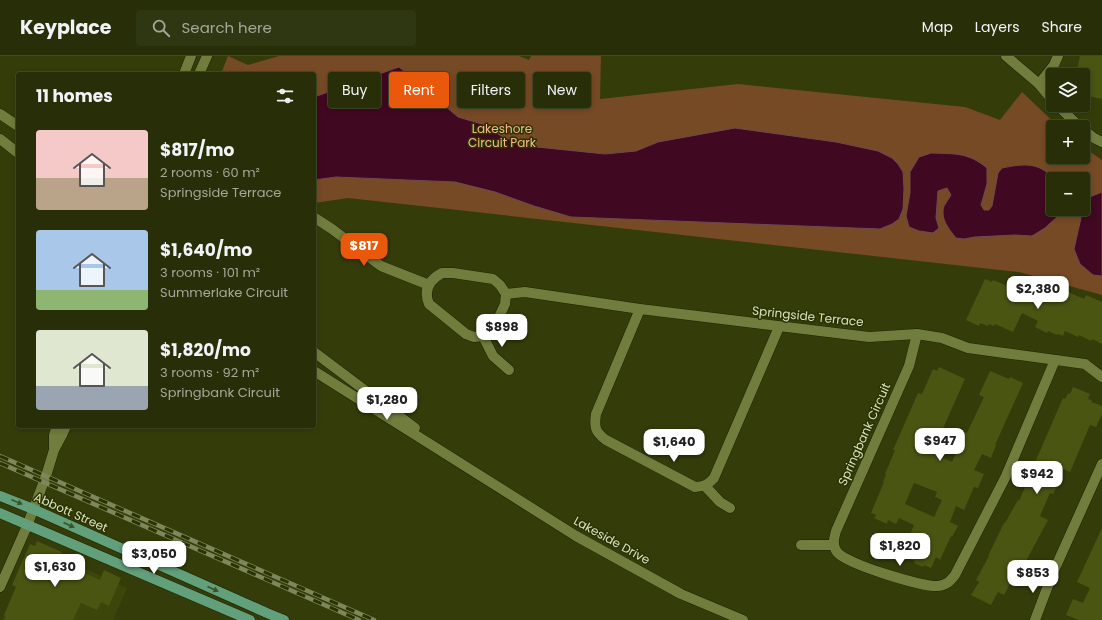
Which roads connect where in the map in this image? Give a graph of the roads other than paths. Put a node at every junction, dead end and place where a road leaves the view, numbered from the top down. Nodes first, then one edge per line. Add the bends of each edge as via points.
1 (192, 56) edge
2 (207, 56) edge
3 (1006, 56) edge
4 (1058, 56) edge
5 (185, 72) edge
6 (200, 72) edge
7 (1039, 84) junction
8 (1046, 92) edge
9 (1064, 112) edge
10 (0, 114) edge
11 (1073, 120) edge
12 (16, 125) edge
13 (1090, 135) edge
14 (0, 140) edge
15 (1102, 142) edge
16 (16, 152) edge
17 (316, 219) edge
18 (428, 285) junction
19 (506, 294) junction
20 (640, 309) junction
21 (779, 327) junction
22 (916, 334) junction
23 (483, 336) junction
24 (316, 354) edge
25 (1055, 360) junction
26 (509, 370) dead end
27 (316, 372) edge
28 (1102, 377) edge
29 (56, 428) edge
30 (65, 428) edge
31 (54, 450) junction
32 (1102, 464) edge
33 (474, 473) junction
34 (705, 486) junction
35 (0, 496) edge
36 (730, 508) dead end
37 (33, 509) junction
38 (0, 513) edge
39 (27, 526) junction
40 (802, 545) dead end
41 (833, 545) junction
42 (1052, 575) junction
43 (0, 587) edge
44 (250, 620) edge
45 (284, 620) edge
46 (743, 620) edge
47 (1028, 620) edge
48 (1035, 620) edge

1 - 5 street
2 - 6 street
3 - 7 street
4 - 7 street
7 - 8 street
9 - 11 street
10 - 12 street
13 - 15 street
14 - 16 street
17 - 18 street via 381,266
18 - 19 street via 433,278 442,273 453,273 493,279
18 - 23 street via 426,293 429,304 466,334 474,337
19 - 20 street, Springside Terrace via 525,292
19 - 23 street via 505,304 493,330
20 - 21 street, Springside Terrace
20 - 34 street via 596,414 596,428 600,436 606,440 695,487
21 - 22 street, Springside Terrace via 870,336
21 - 34 street via 714,478
22 - 25 street, Springside Terrace via 942,338 968,348
22 - 41 street, Springbank Circuit via 909,366 836,531
23 - 26 street via 493,356
24 - 33 street, Lakeside Drive
25 - 28 street, Springside Terrace via 1086,364
25 - 41 street via 1006,476 950,582 931,586 876,572 841,556
27 - 33 street, Lakeside Drive
29 - 31 street
30 - 31 street
31 - 37 street
32 - 42 street
33 - 46 street, Lakeside Drive via 576,536 681,594
34 - 36 street via 720,502
35 -> 37 main road, Abbott Street
37 - 39 street
37 -> 45 main road, Abbott Street
38 - 39 main road
39 - 43 street
39 - 44 main road
40 - 41 street
42 - 47 street
42 - 48 street

